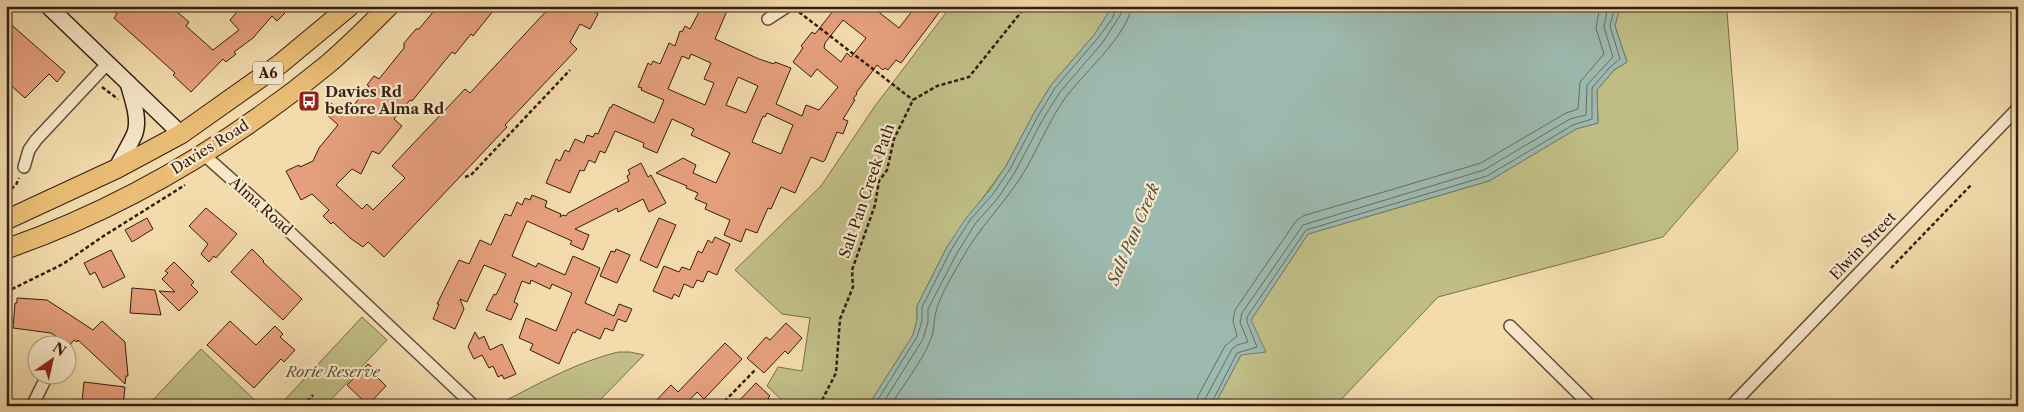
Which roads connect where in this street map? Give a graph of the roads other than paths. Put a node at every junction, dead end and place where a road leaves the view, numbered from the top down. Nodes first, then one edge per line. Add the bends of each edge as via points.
1 (48, 6) edge
2 (350, 6) edge
3 (389, 6) edge
4 (788, 6) edge
5 (768, 19) dead end
6 (108, 64) junction
7 (128, 83) junction
8 (2018, 108) edge
9 (181, 134) junction
10 (203, 154) junction
11 (24, 167) road end
12 (116, 169) junction
13 (6, 220) edge
14 (11, 248) edge
15 (1510, 326) dead end
16 (44, 384) edge
17 (32, 406) edge
18 (474, 406) edge
19 (1591, 406) edge
20 (1731, 406) edge

1 - 6 main road, Alma Road
2 - 9 highway, Davies Road / A6 via 280,64
3 - 10 highway, Davies Road / A6 via 329,63
4 - 5 street
6 - 7 main road, Alma Road
6 - 11 street via 36,140
7 - 9 main road, Alma Road
7 - 12 main road via 136,127
8 - 20 street, Elwin Street
9 - 10 highway, Alma Road
9 - 12 highway, Davies Road / A6
10 - 14 highway, Davies Road / A6 via 91,214
10 - 18 street, Alma Road
12 - 13 highway, Davies Road / A6
15 - 19 street
16 - 17 street

